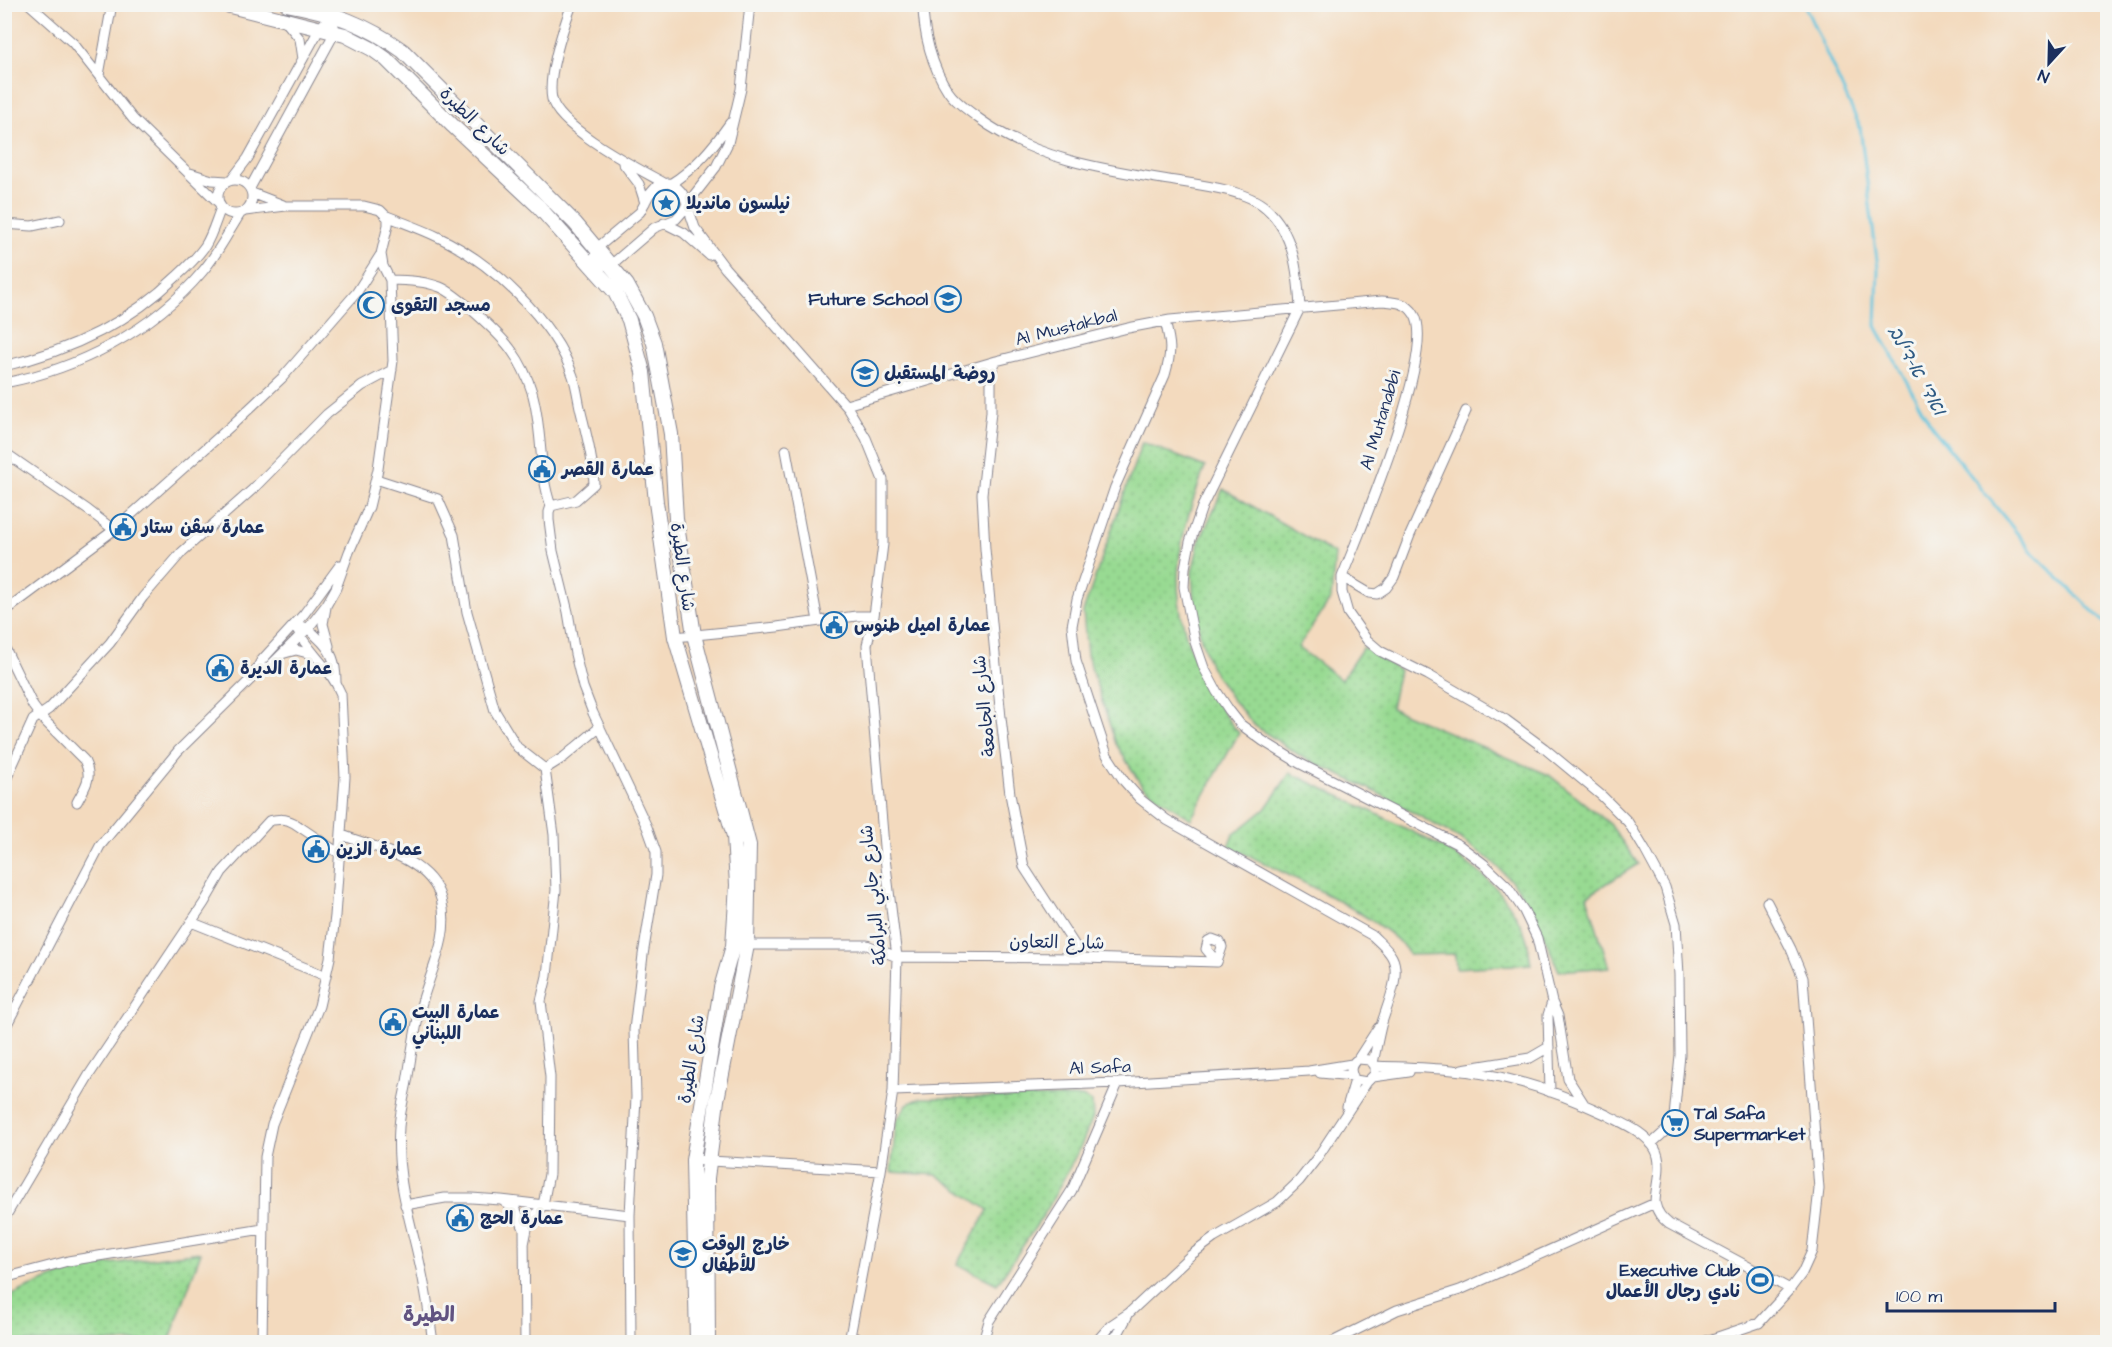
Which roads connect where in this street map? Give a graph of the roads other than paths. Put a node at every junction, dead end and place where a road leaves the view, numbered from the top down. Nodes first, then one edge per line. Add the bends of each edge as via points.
1 (29, 4) edge
2 (112, 4) edge
3 (222, 4) edge
4 (287, 4) edge
5 (572, 4) edge
6 (750, 4) edge
7 (923, 4) edge
8 (332, 14) junction
9 (285, 20) junction
10 (320, 28) junction
11 (335, 32) junction
12 (303, 59) junction
13 (99, 75) junction
14 (733, 118) junction
15 (615, 155) junction
16 (185, 171) junction
17 (229, 180) junction
18 (667, 184) junction
19 (251, 190) junction
20 (645, 203) junction
21 (687, 204) junction
22 (220, 205) junction
23 (286, 206) junction
24 (243, 212) junction
25 (387, 216) junction
26 (60, 220) dead end
27 (4, 224) edge
28 (664, 224) junction
29 (597, 248) junction
30 (381, 254) junction
31 (611, 265) junction
32 (593, 266) junction
33 (724, 268) junction
34 (390, 280) junction
35 (1300, 308) junction
36 (1165, 321) junction
37 (996, 361) junction
38 (4, 366) edge
39 (392, 370) junction
40 (4, 383) edge
41 (846, 405) junction
42 (1466, 411) dead end
43 (786, 450) dead end
44 (4, 452) edge
45 (376, 479) junction
46 (551, 506) junction
47 (114, 531) junction
48 (349, 552) junction
49 (1342, 577) junction
50 (327, 604) junction
51 (4, 612) edge
52 (874, 616) junction
53 (818, 621) junction
54 (294, 624) junction
55 (308, 628) junction
56 (694, 635) junction
57 (299, 636) junction
58 (675, 637) junction
59 (4, 646) edge
60 (280, 656) junction
61 (318, 657) junction
62 (333, 657) junction
63 (252, 678) junction
64 (336, 682) junction
65 (39, 715) junction
66 (600, 727) junction
67 (544, 769) junction
68 (4, 784) edge
69 (77, 802) dead end
70 (342, 836) junction
71 (340, 854) junction
72 (1767, 902) dead end
73 (191, 922) junction
74 (740, 945) junction
75 (897, 957) junction
76 (1083, 958) junction
77 (1216, 962) dead end
78 (326, 976) junction
79 (1552, 1002) junction
80 (1381, 1024) junction
81 (4, 1030) edge
82 (1548, 1047) junction
83 (1355, 1061) junction
84 (1374, 1064) junction
85 (1426, 1069) junction
86 (1309, 1071) junction
87 (1446, 1071) junction
88 (1354, 1078) junction
89 (1370, 1080) junction
90 (1118, 1083) junction
91 (893, 1091) junction
92 (1550, 1092) junction
93 (1584, 1104) junction
94 (1342, 1120) junction
95 (1652, 1144) junction
96 (693, 1160) junction
97 (709, 1161) junction
98 (881, 1171) junction
99 (501, 1200) junction
100 (1655, 1203) junction
101 (405, 1205) junction
102 (543, 1205) junction
103 (630, 1215) junction
104 (4, 1219) edge
105 (263, 1229) junction
106 (524, 1244) junction
107 (4, 1278) edge
108 (1790, 1289) junction
109 (1129, 1313) junction
110 (850, 1340) edge
111 (262, 1342) edge
112 (432, 1342) edge
113 (525, 1342) edge
114 (631, 1342) edge
115 (698, 1342) edge
116 (708, 1342) edge
117 (878, 1342) edge
118 (983, 1342) edge
119 (1096, 1342) edge
120 (1110, 1342) edge
121 (1332, 1342) edge
122 (1703, 1342) edge

1 - 13 street via 73,43
2 - 13 street
3 - 9 main road, شارع الطيرة
4 - 8 main road, شارع الطيرة
5 - 15 street via 555,66 552,99 564,117
6 - 14 street via 741,89
7 - 35 street via 927,39 948,92 988,126 1048,155 1207,186 1248,197 1264,206 1286,234 1292,250
8 - 10 street
8 - 11 street
8 - 29 main road, شارع الطيرة via 382,36 403,51
9 - 10 main road, شارع الطيرة
9 - 12 street via 300,39
10 - 11 main road, شارع الطيرة
10 - 12 street
11 - 19 street
11 - 32 main road, شارع الطيرة via 386,59 538,206
12 - 17 street via 248,158
13 - 16 street via 133,118
14 - 18 street via 713,147 683,176
14 - 21 street via 723,157
15 - 18 street
15 - 20 street via 633,173
16 - 17 street via 204,178
16 - 22 street
17 - 19 street via 243,181
17 - 22 street via 219,189
18 - 20 street via 657,186
18 - 21 street via 683,193
19 - 23 street
19 - 24 street via 252,201
20 - 29 street via 640,212
21 - 28 street via 681,215
21 - 33 street via 695,228
22 - 24 street via 228,213
22 - 38 street via 206,244 147,304 61,350
23 - 24 street
23 - 25 street via 364,206
24 - 40 street via 204,270 184,292 133,333 52,371
25 - 30 street
25 - 46 street via 438,237 486,268 524,302 559,344 573,377 590,441 594,484 576,500
26 - 27 street via 32,226
28 - 31 street
28 - 33 street via 677,228
29 - 31 main road, شارع الطيرة
29 - 32 street
30 - 34 street
30 - 47 street via 357,292 282,378
31 - 32 street
31 - 56 main road, شارع الطيرة via 644,316 658,362
32 - 58 main road, شارع الطيرة via 615,292 624,311 643,372
33 - 41 street, شارع جابي البرامكة
34 - 39 street
34 - 46 street via 431,284 450,291 512,351 531,391
35 - 36 street, Al Mustakbal
35 - 49 street, Al Mutanabbi via 1393,302 1409,307 1418,322 1413,378 1400,426
35 - 79 street via 1207,498 1190,542 1184,587 1204,668 1240,724 1263,741 1459,845 1507,886 1537,938
36 - 37 street, Al Mustakbal
36 - 80 street via 1171,346 1165,375 1115,488 1077,599 1072,626 1076,661 1107,755 1140,799 1167,820 1373,936 1385,947 1393,958 1395,972
37 - 41 street, Al Mustakbal
37 - 76 street, شارع الجامعة via 991,372 982,494 1010,794 1024,867
39 - 45 street
39 - 65 street via 362,386 327,414 253,489 182,552 110,642
41 - 52 street, شارع جابي البرامكة via 866,438 883,480 883,544
42 - 49 street via 1394,578 1377,594
43 - 53 street
44 - 47 street
45 - 48 street via 369,507
45 - 67 street via 438,499 454,536 467,612 495,711 517,747
46 - 66 street via 553,551 575,654 583,687
47 - 51 street
48 - 50 street
48 - 54 street
49 - 95 street via 1348,613 1367,640 1380,651 1506,720 1544,748 1602,796 1628,822 1645,849 1665,887 1676,924 1679,975 1680,1055 1674,1117
50 - 55 street
50 - 62 street via 324,631
52 - 53 street
52 - 75 street, شارع جابي البرامكة via 867,645
53 - 56 street
54 - 55 street
54 - 57 street
54 - 63 street via 261,661
55 - 57 street
55 - 62 street
56 - 58 street
56 - 74 main road, شارع الطيرة via 749,845
57 - 60 street
57 - 61 street
58 - 74 main road, شارع الطيرة via 734,836
59 - 65 street
60 - 61 street via 296,650
60 - 63 street
61 - 64 street
62 - 64 street
63 - 81 street via 177,751 100,846
64 - 70 street via 341,694 345,777
65 - 68 street via 28,729
65 - 69 street via 88,768 88,783
66 - 67 street
66 - 103 street via 656,852 634,1030 636,1097
67 - 102 street via 554,835 556,890 541,1001 550,1077 549,1174
70 - 71 street
70 - 101 street via 408,862 425,873 442,900 441,944 420,1008 399,1125
71 - 73 street via 286,819 269,821 222,872
71 - 78 street
72 - 108 street via 1803,978 1819,1189 1812,1251
73 - 78 street
73 - 104 street via 89,1075
74 - 75 street via 867,945
74 - 96 main road, شارع الطيرة via 721,988
74 - 97 main road, شارع الطيرة
75 - 76 street, شارع التعاون
75 - 91 street, شارع جابي البرامكة
76 - 77 street, شارع التعاون
78 - 105 street via 319,1006 272,1124 265,1157
79 - 82 street
79 - 93 street via 1568,1078
80 - 83 street
80 - 84 street
82 - 87 street via 1530,1058
82 - 92 street
83 - 84 street via 1367,1058
83 - 86 street
83 - 88 street
84 - 85 street
84 - 89 street
85 - 87 street
85 - 89 street
86 - 88 street
86 - 90 street, Al Safa
87 - 92 street via 1507,1078
88 - 89 street
88 - 94 street
89 - 94 street
90 - 91 street, Al Safa
90 - 118 street via 1072,1190 989,1321
91 - 98 street, شارع جابي البرامكة
92 - 93 street
93 - 95 street via 1634,1129
94 - 109 street via 1299,1181 1277,1202 1191,1255
95 - 100 street via 1659,1161
96 - 97 street
96 - 115 main road, شارع الطيرة
97 - 98 street
97 - 116 main road, شارع الطيرة
98 - 110 street, شارع جابي البرامكة
99 - 101 street via 445,1198
99 - 102 street
99 - 106 street via 516,1210 521,1219
100 - 108 street via 1656,1210 1669,1224
100 - 121 street via 1460,1290 1396,1310
101 - 112 street via 424,1283
102 - 103 street
102 - 106 street via 528,1224
103 - 114 street
105 - 107 street via 68,1261
105 - 111 street
106 - 113 street
108 - 122 street via 1759,1323
109 - 119 street
109 - 120 street
110 - 117 street

